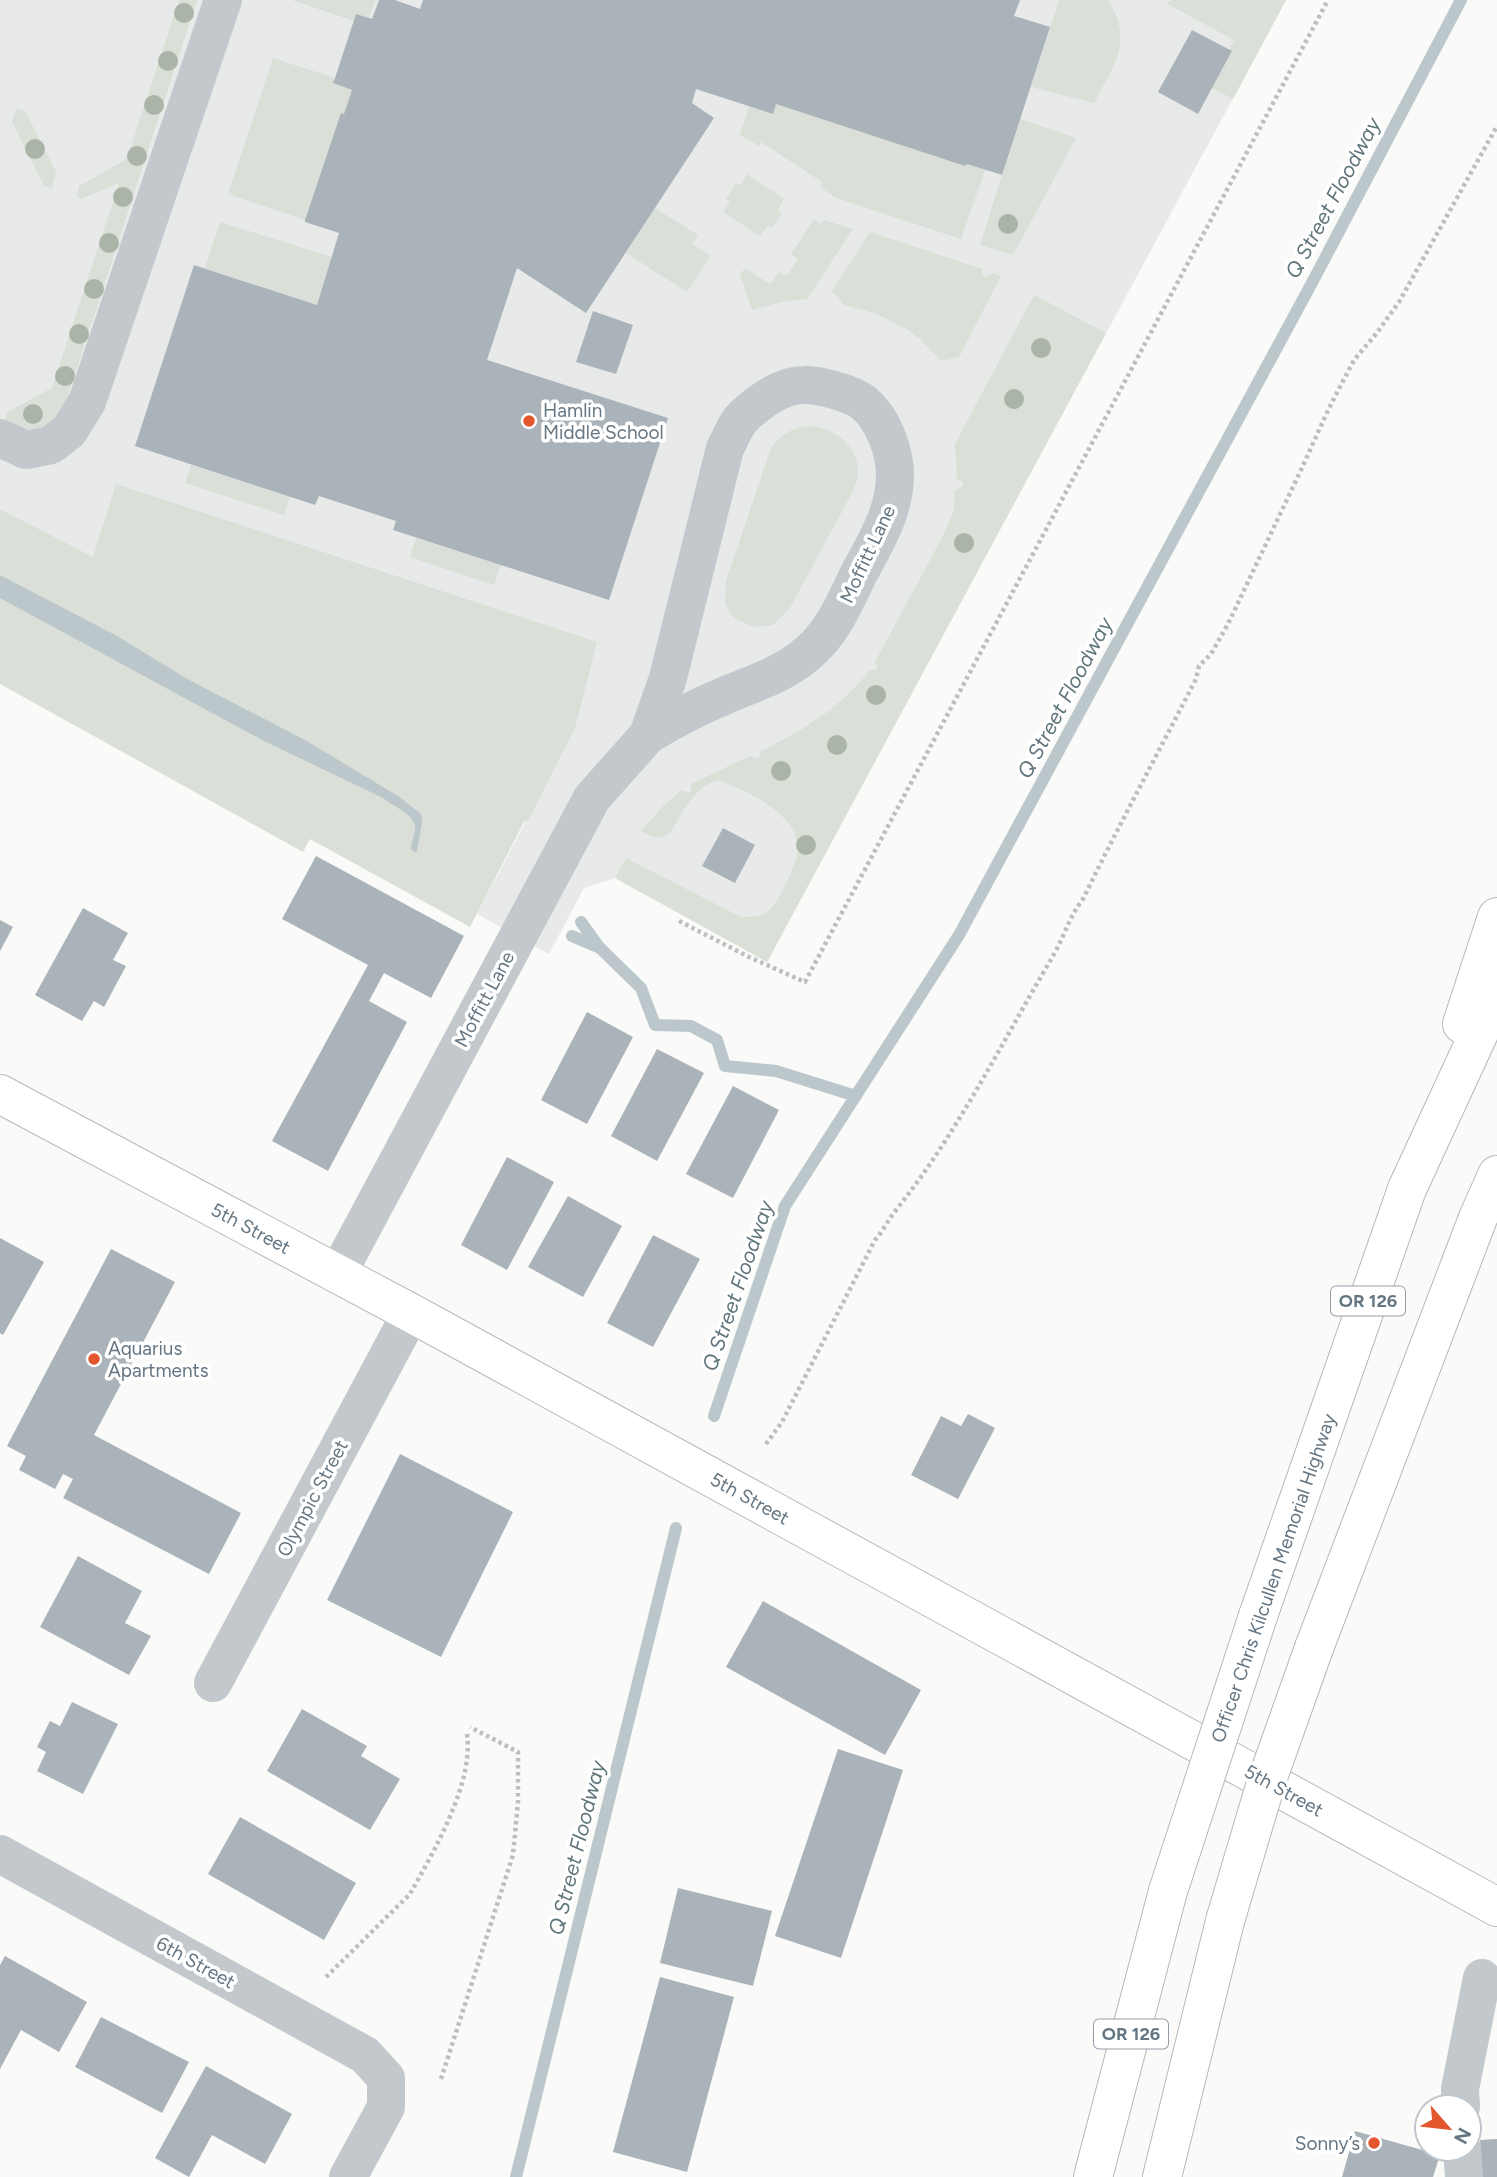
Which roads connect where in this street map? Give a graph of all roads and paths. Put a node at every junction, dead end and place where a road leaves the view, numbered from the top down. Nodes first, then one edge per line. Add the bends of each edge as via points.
1 (223, 0) edge
2 (1328, 0) edge
3 (1497, 126) edge
4 (0, 438) edge
5 (648, 735) junction
6 (1497, 917) edge
7 (679, 921) dead end
8 (1497, 994) edge
9 (0, 1094) edge
10 (1497, 1175) edge
11 (1497, 1182) edge
12 (1408, 1189) junction
13 (1478, 1218) junction
14 (337, 1275) junction
15 (411, 1313) junction
16 (766, 1444) dead end
17 (213, 1683) dead end
18 (470, 1727) dead end
19 (467, 1734) dead end
20 (0, 1854) edge
21 (1497, 1907) edge
22 (326, 1977) dead end
23 (1492, 1977) edge
24 (441, 2079) dead end
25 (1460, 2093) edge
26 (348, 2177) edge
27 (1093, 2177) edge
28 (1162, 2177) edge

1 - 4 street via 87,402 69,430 51,445 26,450
2 - 7 path via 805,982
3 - 16 path via 1399,302 1354,360 1328,408 1228,624 1199,666 1055,953 972,1100 875,1240 782,1422
5 - 5 street, Moffitt Lane via 688,712 786,671 831,628 886,522 893,498 891,446 864,402 803,384 762,401 741,418 725,448 668,677
5 - 14 street, Moffitt Lane via 592,798
6 - 12 main road
8 - 12 main road, Officer Chris Kilcullen Memorial Highway / OR 126
9 - 14 main road, 5th Street
10 - 13 main road, OR 126
11 - 13 main road
12 - 27 main road, Officer Chris Kilcullen Memorial Highway / OR 126, bridge via 1258,1616 1168,1891
13 - 28 main road, OR 126, bridge via 1266,1783 1225,1921
14 - 15 main road, 5th Street
15 - 17 street, Olympic Street
15 - 21 main road, 5th Street
18 - 24 path via 518,1752 518,1802 513,1855
19 - 22 path via 465,1778 419,1879 410,1894
20 - 26 street, 6th Street via 365,2055 386,2077 386,2107
23 - 25 street

